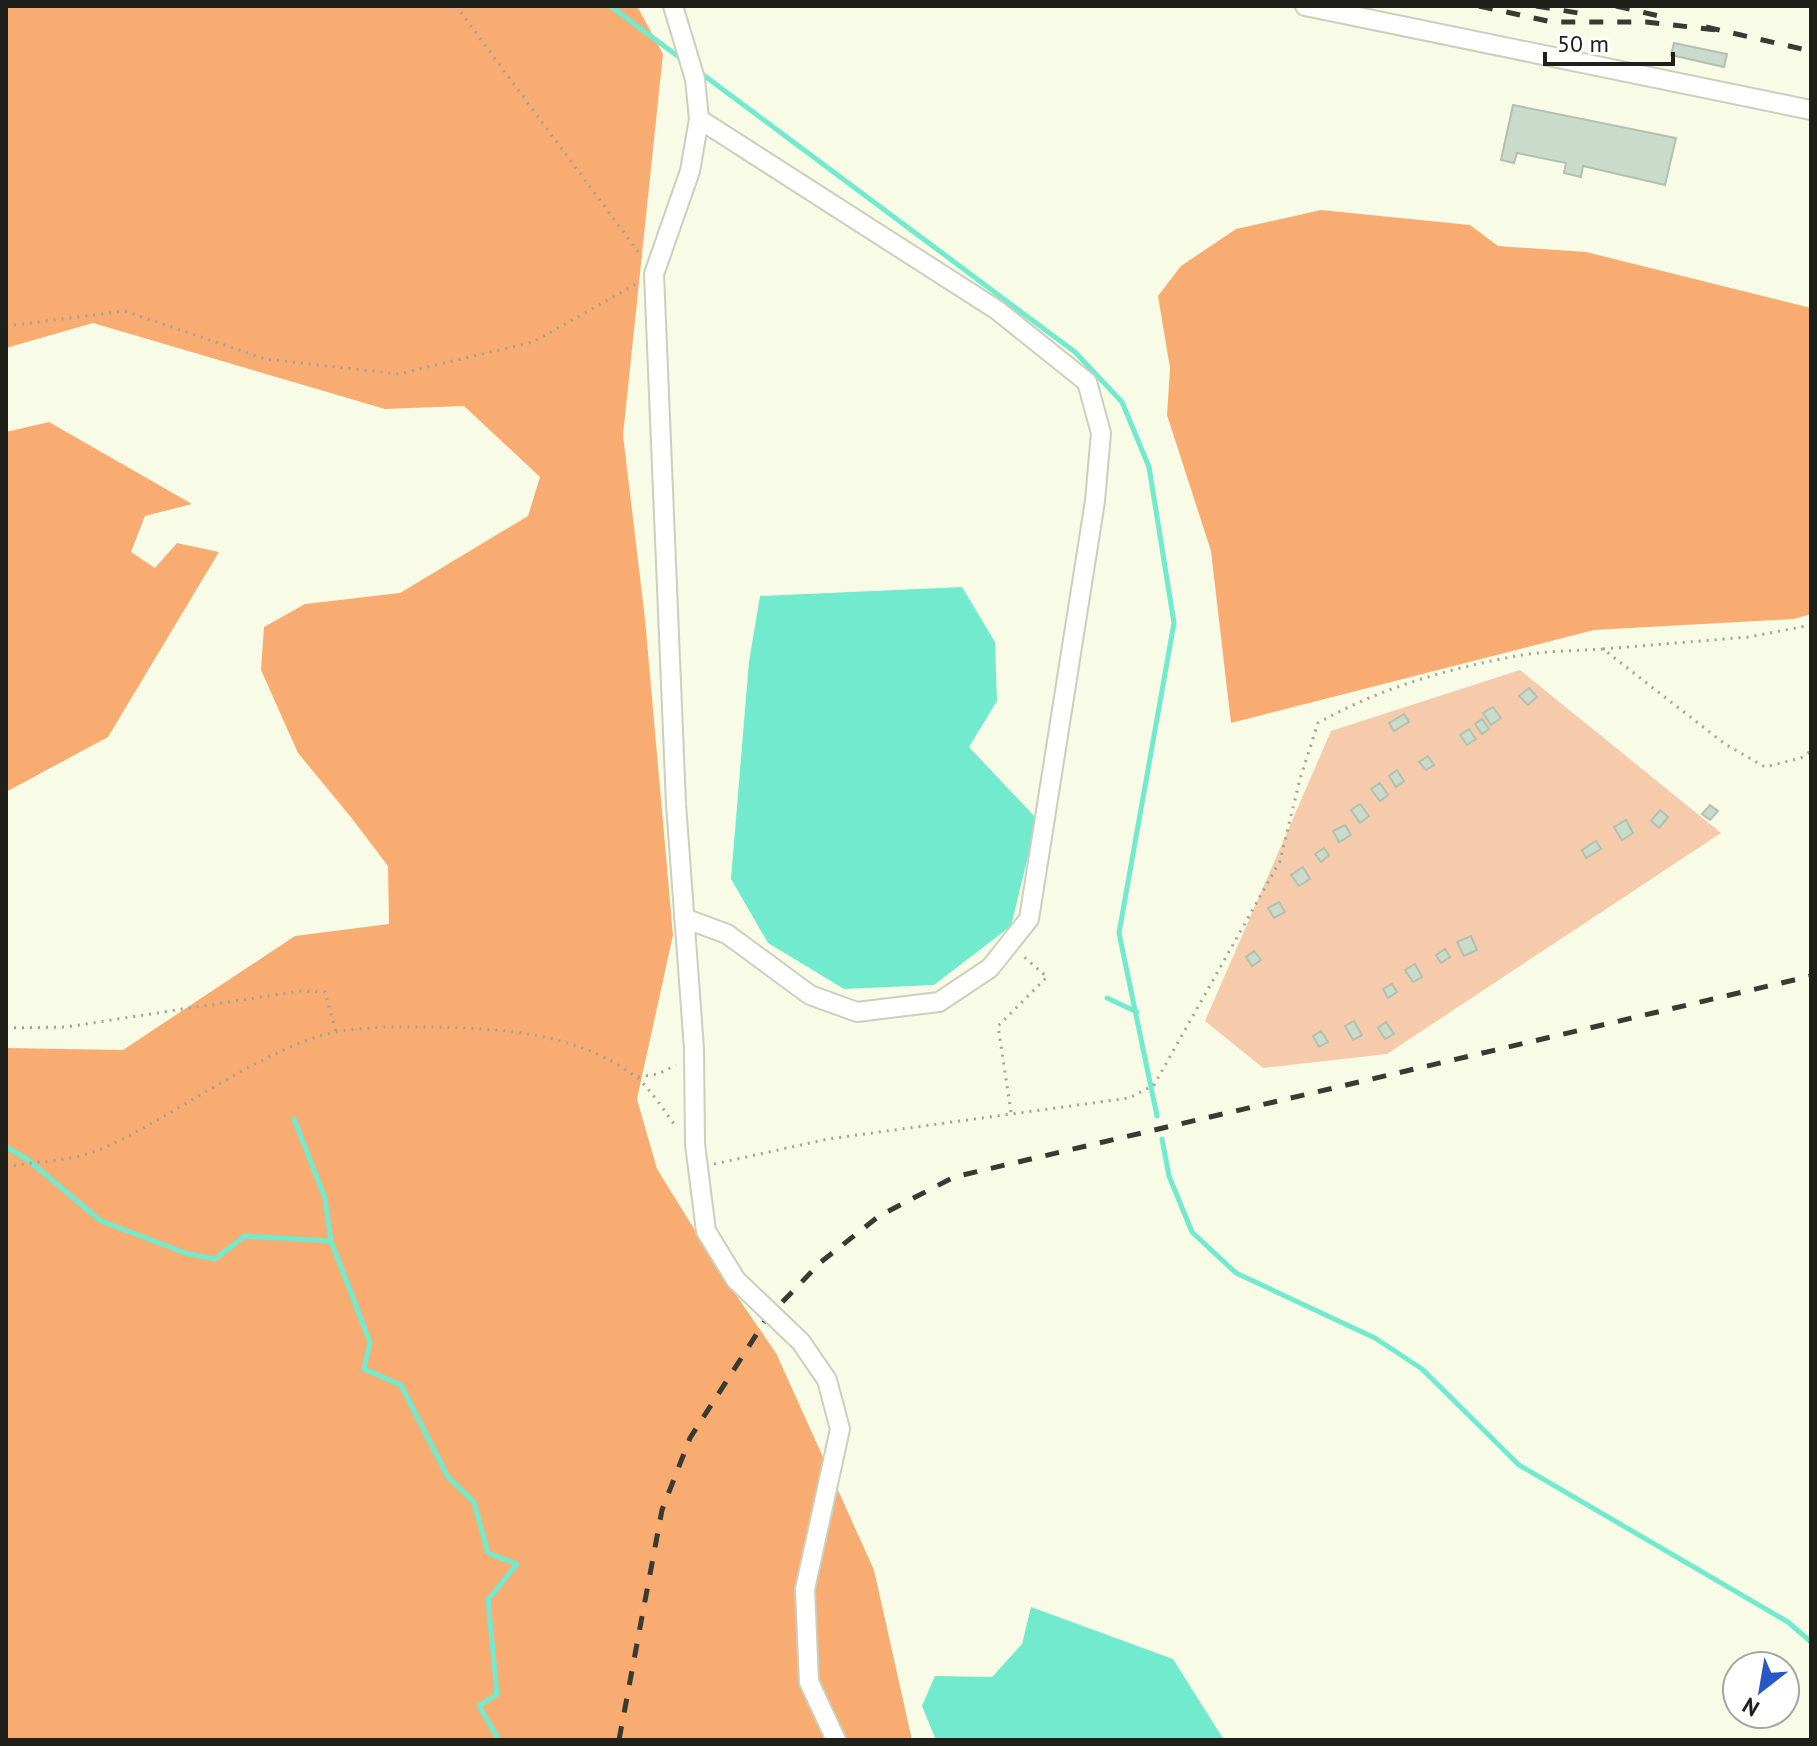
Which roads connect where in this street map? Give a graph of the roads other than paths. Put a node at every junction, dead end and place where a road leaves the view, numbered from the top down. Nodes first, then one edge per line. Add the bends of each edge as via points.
1 (673, 6) edge
2 (1305, 6) edge
3 (1811, 110) edge
4 (699, 119) junction
5 (684, 918) junction
6 (836, 1740) edge

1 - 4 street via 695,79
2 - 3 street
4 - 5 street via 690,171 654,274
4 - 5 street via 997,310 1087,382 1101,433 1095,501 1029,919 1011,945 990,968 939,1002 857,1012 810,995 727,934
5 - 6 street, bridge via 695,1144 706,1231 736,1280 801,1342 827,1380 840,1429 805,1589 809,1682

